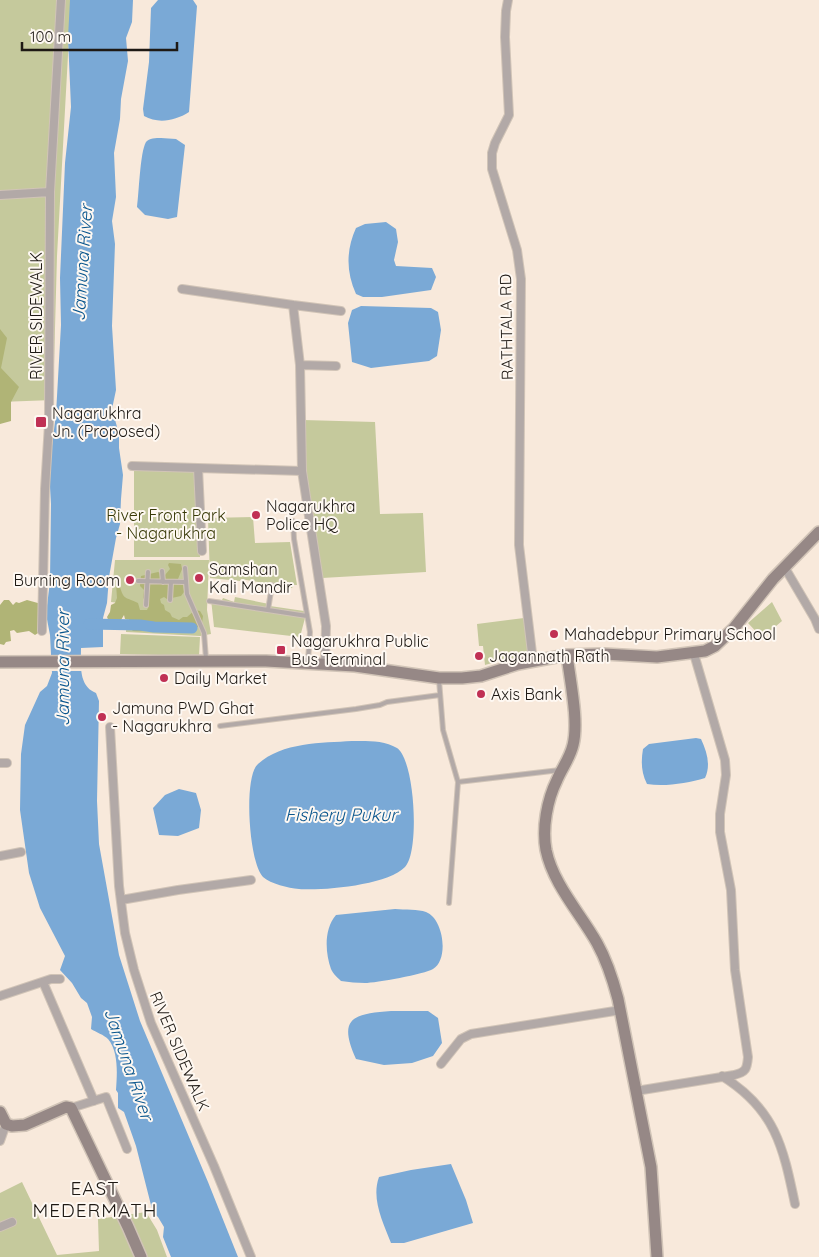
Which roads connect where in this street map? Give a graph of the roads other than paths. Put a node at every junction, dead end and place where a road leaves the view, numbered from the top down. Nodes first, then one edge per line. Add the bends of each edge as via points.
1 (61, 0) edge
2 (508, 0) edge
3 (50, 192) junction
4 (0, 195) edge
5 (182, 289) dead end
6 (293, 305) junction
7 (341, 311) dead end
8 (300, 365) junction
9 (336, 366) dead end
10 (132, 466) dead end
11 (198, 468) junction
12 (302, 471) junction
13 (293, 521) dead end
14 (819, 532) edge
15 (202, 551) dead end
16 (184, 568) dead end
17 (785, 568) junction
18 (162, 571) dead end
19 (148, 572) dead end
20 (138, 581) dead end
21 (148, 582) junction
22 (163, 582) junction
23 (171, 582) junction
24 (186, 582) junction
25 (272, 585) dead end
26 (170, 600) dead end
27 (209, 601) dead end
28 (146, 605) dead end
29 (268, 610) junction
30 (307, 616) junction
31 (819, 630) edge
32 (42, 631) dead end
33 (694, 654) junction
34 (567, 655) junction
35 (206, 661) junction
36 (533, 661) junction
37 (0, 662) edge
38 (308, 663) junction
39 (324, 664) junction
40 (438, 678) junction
41 (440, 696) junction
42 (220, 726) dead end
43 (110, 727) dead end
44 (562, 770) junction
45 (458, 782) junction
46 (21, 852) dead end
47 (0, 856) edge
48 (251, 880) dead end
49 (121, 900) junction
50 (449, 903) dead end
51 (60, 979) dead end
52 (43, 982) junction
53 (0, 996) edge
54 (620, 1010) junction
55 (441, 1064) dead end
56 (722, 1076) junction
57 (636, 1091) junction
58 (94, 1101) junction
59 (71, 1108) junction
60 (2, 1116) edge
61 (0, 1141) edge
62 (127, 1149) dead end
63 (795, 1204) dead end
64 (12, 1222) dead end
65 (0, 1227) edge
66 (141, 1257) edge
67 (250, 1257) edge
68 (657, 1257) edge

1 - 3 street, RIVER SIDEWALK
2 - 36 street, RATHTALA RD via 505,37 509,115 495,143 492,169 517,250 521,279 518,545
3 - 4 street
3 - 32 street, RIVER SIDEWALK via 49,424
5 - 6 street
6 - 7 street
6 - 8 street
8 - 9 street
8 - 12 street
10 - 11 street
11 - 12 street
11 - 15 street
12 - 39 street via 326,626
13 - 30 lane
14 - 17 main road
16 - 24 lane
17 - 31 street
17 - 33 main road via 715,646
18 - 22 lane
19 - 21 lane
20 - 21 lane
21 - 22 lane
21 - 28 lane
22 - 23 lane
23 - 24 lane
23 - 26 lane
24 - 35 lane via 187,594 204,633
25 - 29 lane
27 - 29 lane
29 - 30 lane
30 - 38 lane via 310,632
33 - 34 main road via 657,657
33 - 56 street via 725,760 720,832 731,890 735,970 748,1056 746,1070
34 - 36 main road
34 - 44 main road via 575,727 573,744
35 - 37 main road
35 - 38 main road
36 - 40 main road via 481,676
38 - 39 main road
39 - 40 main road
40 - 41 lane
41 - 42 lane
41 - 45 lane via 444,730
43 - 49 street, RIVER SIDEWALK
44 - 45 lane
44 - 54 main road via 549,802 546,850 563,889 611,973
45 - 50 lane
46 - 47 street
48 - 49 street
49 - 67 street, RIVER SIDEWALK via 134,970 151,1023
51 - 52 street
52 - 53 street
52 - 58 street
54 - 55 street via 472,1034 461,1039
54 - 57 main road
56 - 57 street
56 - 63 street via 754,1100 774,1130
57 - 68 main road via 651,1168
58 - 59 street
58 - 62 street via 106,1097
59 - 60 main road via 66,1107 17,1127
59 - 66 main road
60 - 61 street
64 - 65 street

